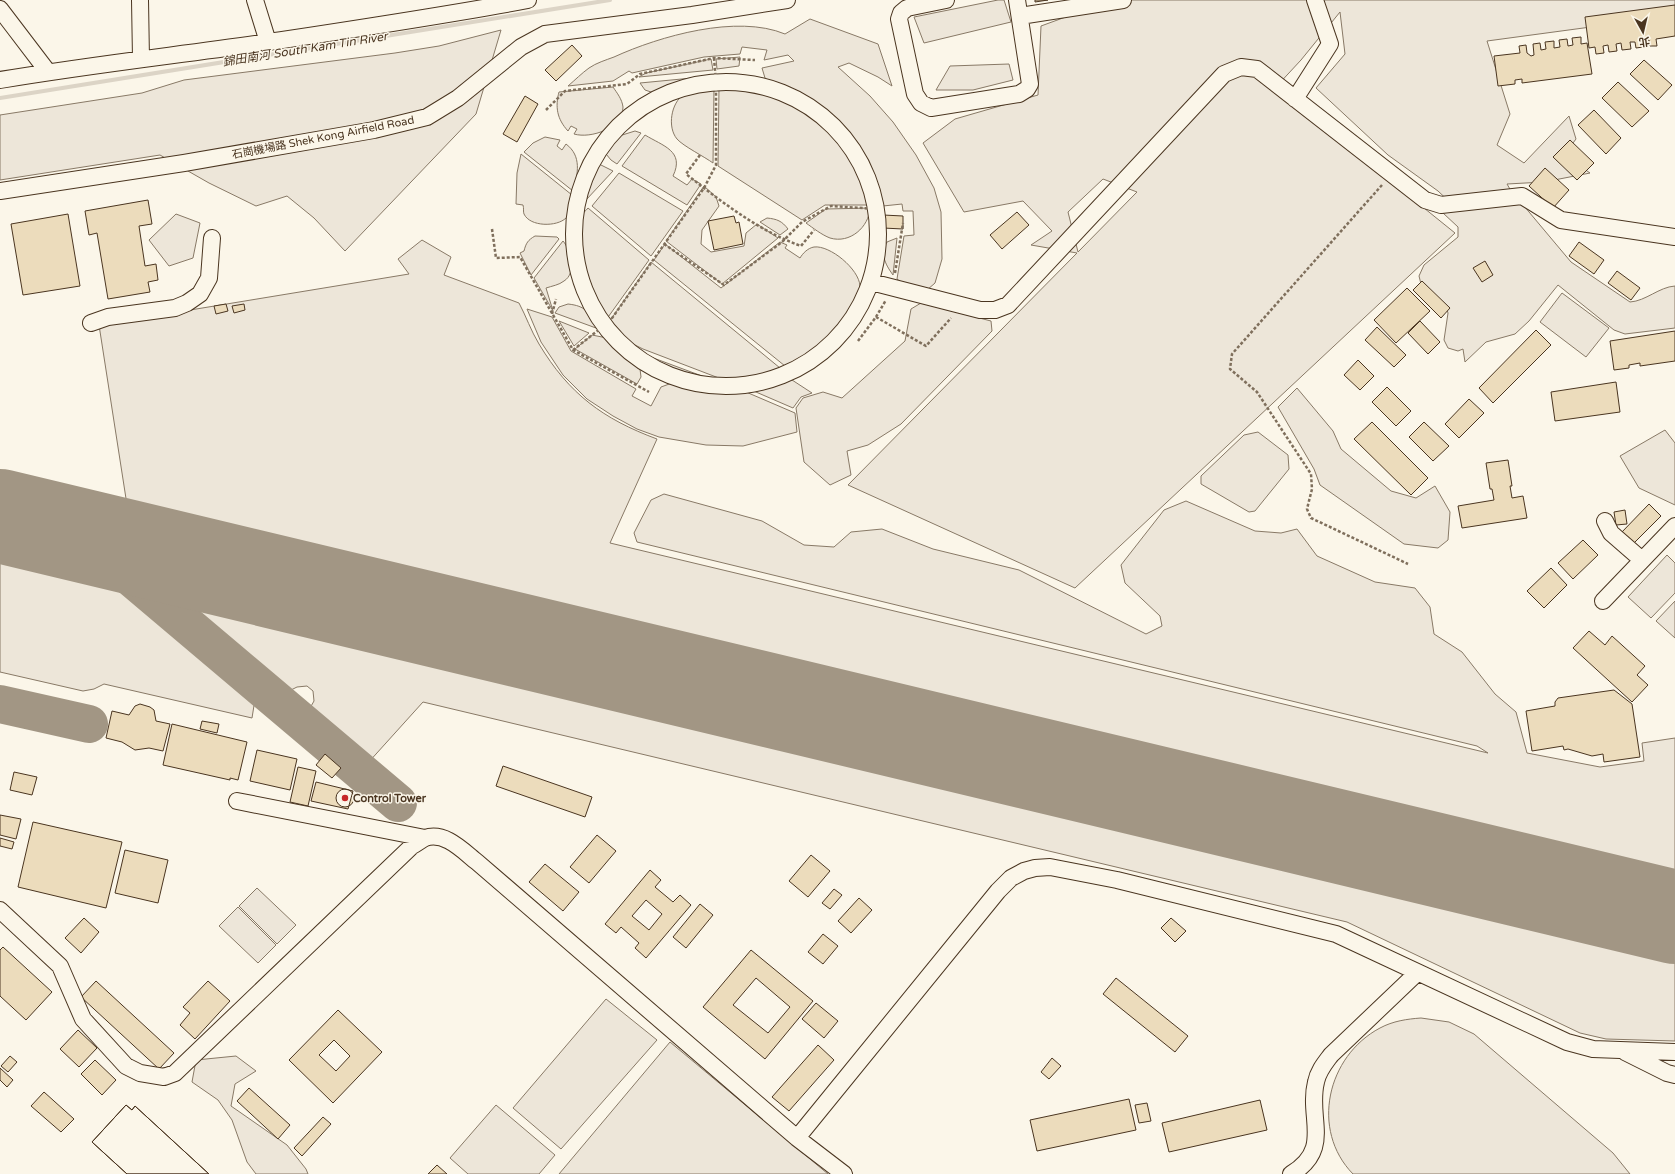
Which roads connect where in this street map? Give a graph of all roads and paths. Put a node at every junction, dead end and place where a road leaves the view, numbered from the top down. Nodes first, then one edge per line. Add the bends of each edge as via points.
1 (140, 0) edge
2 (255, 0) edge
3 (528, 0) edge
4 (787, 0) edge
5 (946, 0) edge
6 (1017, 0) edge
7 (1123, 0) edge
8 (1315, 0) edge
9 (757, 2) edge
10 (453, 7) edge
11 (0, 9) edge
12 (1020, 16) junction
13 (268, 42) junction
14 (714, 58) junction
15 (141, 59) junction
16 (755, 60) dead end
17 (48, 72) junction
18 (0, 80) edge
19 (716, 82) junction
20 (1295, 98) junction
21 (546, 110) dead end
22 (700, 155) dead end
23 (1392, 174) junction
24 (704, 188) junction
25 (0, 191) edge
26 (877, 209) junction
27 (492, 229) dead end
28 (814, 230) dead end
29 (1675, 237) edge
30 (212, 238) dead end
31 (664, 244) junction
32 (871, 282) junction
33 (556, 299) dead end
34 (962, 305) junction
35 (552, 314) junction
36 (876, 317) dead end
37 (91, 323) dead end
38 (604, 326) junction
39 (573, 350) junction
40 (649, 392) dead end
41 (1605, 521) dead end
42 (1675, 526) edge
43 (1642, 560) junction
44 (1408, 564) dead end
45 (1603, 601) dead end
46 (237, 801) dead end
47 (425, 838) junction
48 (0, 910) edge
49 (1417, 973) junction
50 (1620, 1050) junction
51 (1675, 1052) edge
52 (1675, 1075) edge
53 (797, 1138) junction
54 (844, 1174) edge
55 (1291, 1174) edge

1 - 15 street
2 - 13 street
3 - 10 street
4 - 9 street, 石崗機場路 Shek Kong Airfield Road
5 - 12 street via 907,8 899,19 914,94 921,103 931,108 1019,94 1027,90 1030,84
6 - 12 street
7 - 12 street
8 - 20 street via 1330,44
9 - 25 street, 石崗機場路 Shek Kong Airfield Road via 692,15 546,34 521,47 458,98 427,117 374,130 184,163
10 - 13 street
11 - 17 street
13 - 15 street
14 - 16 path
14 - 19 path
14 - 21 path via 640,74 627,84 565,91
15 - 17 street
17 - 18 street
19 - 24 path via 716,165
19 - 26 street via 738,82 774,90 796,99 822,116 848,142 858,158 873,191
19 - 38 street via 683,88 638,109 607,138 587,169 576,204 573,241 575,259 585,294
20 - 23 street
20 - 34 street via 1257,69 1241,67 1224,74 1008,305 995,310 980,310
22 - 24 path via 686,174
23 - 29 street via 1425,200 1441,205 1522,196 1561,220
23 - 44 path via 1232,354 1230,369 1257,392 1311,474 1312,489 1307,509 1311,518
24 - 28 path via 739,215 781,239 801,246
24 - 31 path
26 - 31 path via 831,206 802,222 782,242 724,285
26 - 32 street via 878,246
27 - 35 path via 496,258 520,257
30 - 37 street via 209,278 200,294 175,308 108,317
31 - 38 path via 610,322
32 - 34 street
32 - 38 street via 855,315 823,351 803,366 786,374 750,384 714,386 660,372 629,352
33 - 35 path
34 - 36 path via 926,346
35 - 39 path
38 - 39 path
39 - 40 path
41 - 43 street via 1611,532
42 - 43 street
43 - 45 street
46 - 47 street
47 - 48 street via 412,846 386,870 174,1073 164,1077 140,1073 126,1066 83,1019 60,966
47 - 53 street via 436,836 449,840 477,862
49 - 50 street via 1567,1042 1593,1049
49 - 53 street via 1336,934 1064,869 1035,868 1011,878 998,891
49 - 55 street via 1331,1055 1320,1070 1314,1098 1314,1148 1304,1164
50 - 51 street
50 - 52 street
53 - 54 street

